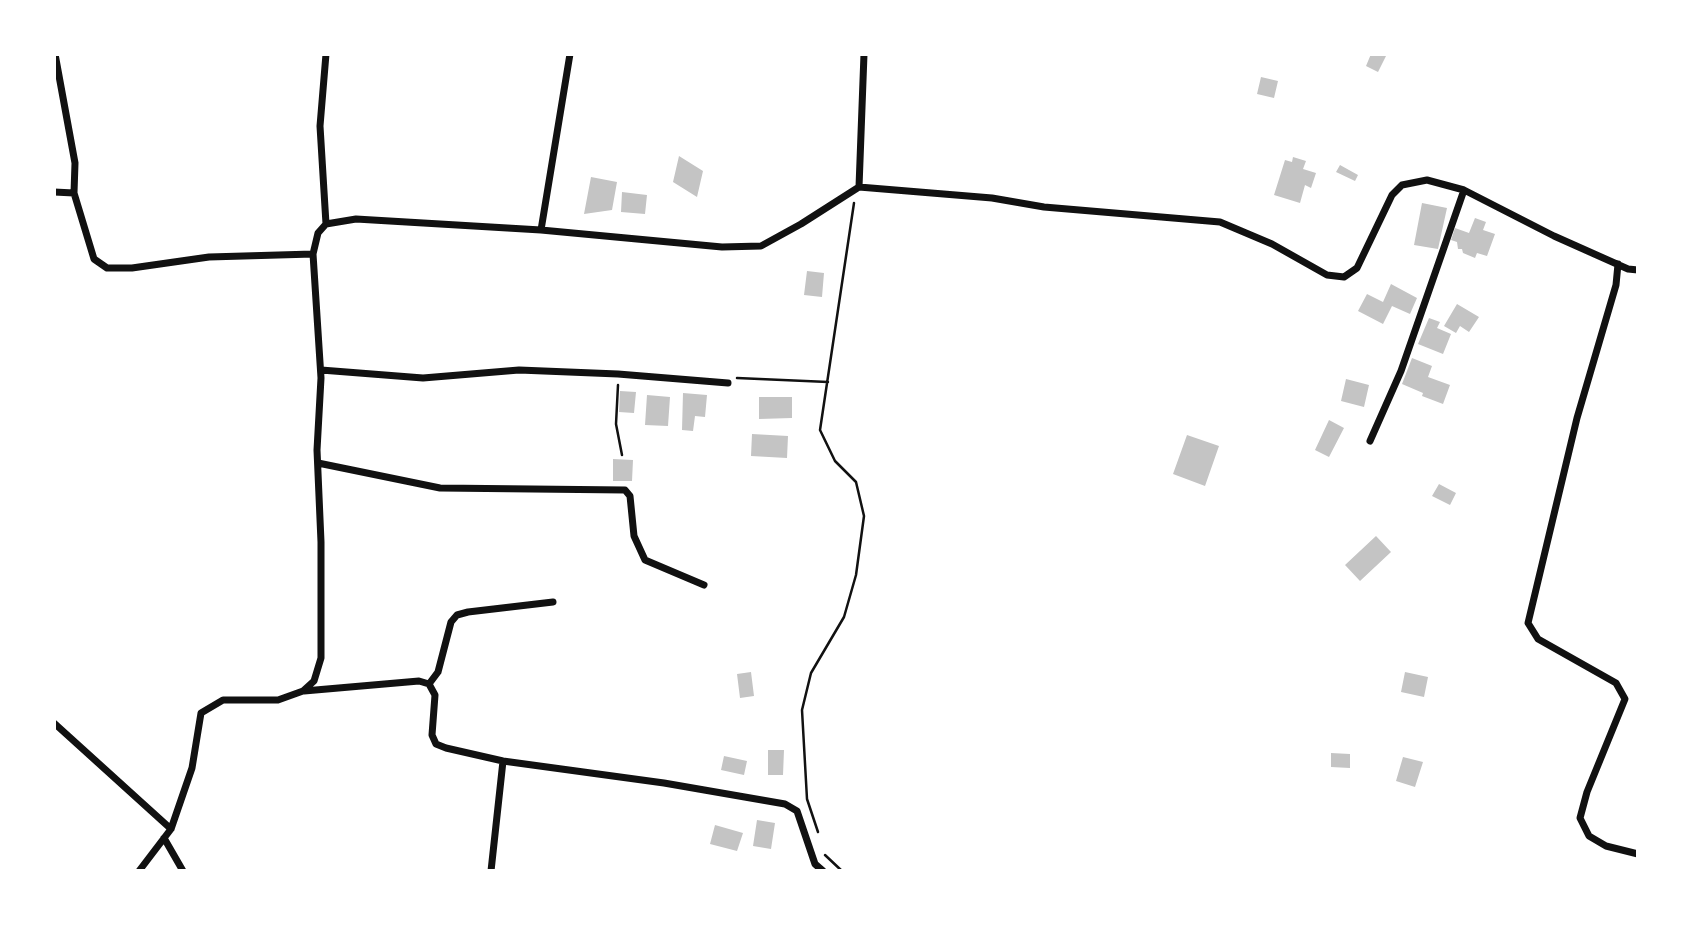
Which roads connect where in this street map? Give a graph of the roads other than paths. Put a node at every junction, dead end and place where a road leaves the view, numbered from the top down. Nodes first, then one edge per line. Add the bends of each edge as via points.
1 (55, 54) edge
2 (326, 54) edge
3 (570, 54) edge
4 (864, 54) edge
5 (859, 187) junction
6 (1464, 190) junction
7 (54, 192) edge
8 (74, 193) junction
9 (326, 224) junction
10 (541, 230) junction
11 (313, 254) junction
12 (1618, 264) junction
13 (1638, 271) edge
14 (321, 370) junction
15 (728, 383) road end
16 (1370, 441) dead end
17 (318, 463) junction
18 (704, 585) dead end
19 (553, 602) dead end
20 (429, 684) junction
21 (303, 691) junction
22 (54, 723) edge
23 (503, 761) junction
24 (171, 829) junction
25 (164, 838) junction
26 (1638, 854) edge
27 (139, 871) edge
28 (183, 871) edge
29 (491, 871) edge
30 (823, 871) edge

1 - 8 street via 75,163
2 - 9 street via 320,126
3 - 10 street
4 - 5 street
5 - 6 street via 1220,222 1327,275 1344,277 1357,268 1392,195 1402,185 1427,180
5 - 10 street via 761,246 722,247
6 - 12 street
6 - 16 street via 1401,371
7 - 8 street
8 - 11 street via 94,259 107,268 209,257
9 - 10 street via 356,219
9 - 11 street via 318,233
11 - 14 street
12 - 13 street
12 - 26 street via 1528,623 1538,639 1616,683 1625,699 1580,818 1589,836 1606,846
14 - 15 street via 424,378 519,370
14 - 17 street
17 - 18 street via 440,488 625,491 630,496 634,536 645,560
17 - 21 street via 321,658 314,681
19 - 20 street via 457,615 450,622 438,672
20 - 21 street via 394,682
20 - 23 street via 435,695 432,735 436,744
21 - 24 street via 278,700 223,700 201,713 192,768
22 - 24 street
23 - 29 street
23 - 30 street via 785,804 797,811 815,864
24 - 25 street
25 - 27 street
25 - 28 street

